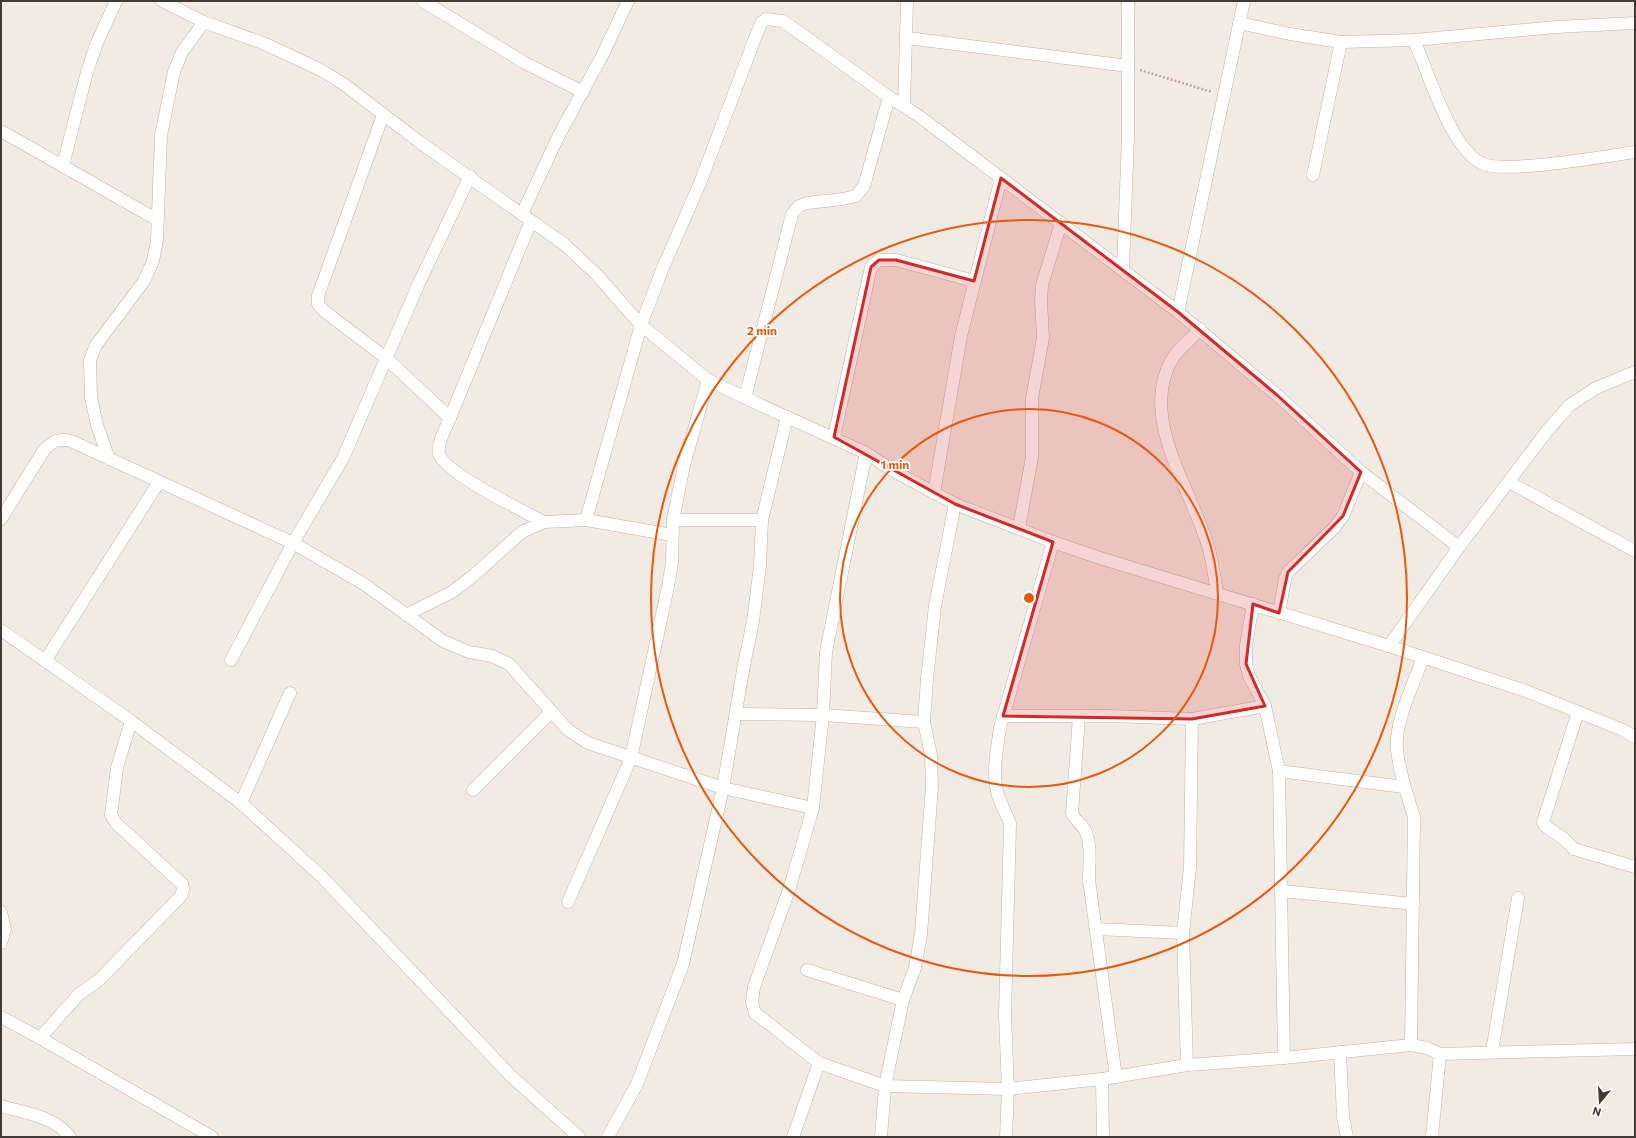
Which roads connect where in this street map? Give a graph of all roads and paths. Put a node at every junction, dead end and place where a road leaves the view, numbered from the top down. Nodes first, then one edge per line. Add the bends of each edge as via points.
1 (116, 1) edge
2 (162, 1) edge
3 (422, 1) edge
4 (628, 1) edge
5 (906, 1) edge
6 (1128, 1) edge
7 (1244, 1) edge
8 (204, 22) junction
9 (1239, 23) junction
10 (1635, 23) edge
11 (907, 38) junction
12 (1414, 40) junction
13 (1341, 42) junction
14 (1128, 66) junction
15 (583, 92) junction
16 (1224, 96) junction
17 (889, 97) junction
18 (904, 106) junction
19 (383, 115) junction
20 (1, 131) edge
21 (1635, 152) edge
22 (63, 165) junction
23 (470, 176) junction
24 (1313, 176) dead end
25 (1001, 178) junction
26 (526, 218) junction
27 (156, 219) junction
28 (1061, 223) junction
29 (1123, 270) junction
30 (974, 281) junction
31 (1178, 312) junction
32 (641, 325) junction
33 (1200, 329) junction
34 (386, 358) junction
35 (1635, 372) edge
36 (708, 380) junction
37 (745, 398) junction
38 (787, 417) junction
39 (450, 418) junction
40 (834, 437) junction
41 (866, 453) junction
42 (109, 459) junction
43 (1361, 472) junction
44 (159, 482) junction
45 (1509, 482) junction
46 (934, 493) junction
47 (955, 504) junction
48 (1, 520) edge
49 (586, 520) junction
50 (673, 520) junction
51 (762, 520) junction
52 (544, 522) junction
53 (1019, 528) junction
54 (672, 536) junction
55 (1053, 542) junction
56 (294, 543) junction
57 (1459, 547) junction
58 (1635, 551) edge
59 (1217, 592) junction
60 (1253, 604) junction
61 (1280, 613) junction
62 (406, 614) junction
63 (1, 630) edge
64 (1389, 646) junction
65 (1423, 658) junction
66 (231, 660) dead end
67 (45, 662) junction
68 (290, 693) dead end
69 (1265, 706) junction
70 (551, 712) junction
71 (1578, 712) junction
72 (737, 714) junction
73 (823, 715) junction
74 (1003, 716) junction
75 (1079, 716) junction
76 (1192, 719) junction
77 (131, 721) junction
78 (924, 722) junction
79 (1635, 737) edge
80 (631, 758) junction
81 (1279, 771) junction
82 (1404, 787) junction
83 (723, 788) junction
84 (473, 790) dead end
85 (241, 803) junction
86 (813, 808) junction
87 (1635, 867) edge
88 (1282, 891) junction
89 (1518, 898) dead end
90 (568, 902) dead end
91 (1414, 904) junction
92 (1, 912) edge
93 (1096, 929) junction
94 (1183, 933) junction
95 (1, 943) edge
96 (807, 970) dead end
97 (903, 1000) junction
98 (1, 1017) edge
99 (40, 1038) junction
100 (1411, 1045) junction
101 (1635, 1049) edge
102 (1492, 1051) junction
103 (1340, 1052) junction
104 (1440, 1054) junction
105 (1284, 1058) junction
106 (819, 1063) junction
107 (1187, 1065) junction
108 (1116, 1077) junction
109 (1102, 1079) junction
110 (885, 1086) junction
111 (1008, 1089) junction
112 (1, 1106) edge
113 (70, 1137) edge
114 (212, 1137) edge
115 (579, 1137) edge
116 (608, 1137) edge
117 (793, 1137) edge
118 (881, 1137) edge
119 (1006, 1137) edge
120 (1103, 1137) edge
121 (1347, 1137) edge
122 (1432, 1137) edge

1 - 22 street via 87,72
2 - 8 street
3 - 15 street via 526,64
4 - 15 street
5 - 11 street
6 - 14 street
7 - 9 street
8 - 19 street via 263,43 319,69 345,85
8 - 27 street via 182,52 174,72 161,135
9 - 13 street
9 - 16 street
10 - 12 street via 1556,27
11 - 14 street
11 - 18 street
12 - 13 street
12 - 21 street via 1452,131 1468,152 1482,164 1499,167 1535,165
13 - 24 street
14 - 16 path
14 - 29 street
15 - 26 street via 559,135
16 - 31 street
17 - 18 street
17 - 32 street via 783,21 766,19 762,22 700,183
17 - 37 street via 864,186 856,196 807,203 798,206 792,214
18 - 25 street
19 - 23 street
19 - 34 street via 318,296 318,304
20 - 22 street
22 - 27 street
23 - 26 street
23 - 34 street
25 - 28 street
25 - 30 street
26 - 32 street via 564,244
26 - 39 street
27 - 42 street via 153,261 144,282 99,340 90,360 91,398
28 - 29 street
28 - 53 street via 1042,285 1043,338 1032,398 1032,457
29 - 31 street
30 - 40 street via 896,260 879,260 871,267
30 - 46 street via 961,336
31 - 33 street
32 - 36 street
32 - 49 street
33 - 43 street
33 - 59 street via 1174,356 1164,381 1160,411 1171,453 1210,553
34 - 39 street
34 - 56 street via 343,458
35 - 45 street via 1596,388 1570,404
36 - 37 street
36 - 50 street via 684,465
37 - 38 street
38 - 40 street
38 - 51 street
39 - 52 street via 441,440 439,452 442,461 482,489
40 - 41 street
41 - 46 street
41 - 73 street via 826,652
42 - 44 street
42 - 48 street via 71,441 60,439 52,442 44,450
43 - 57 street
43 - 61 street via 1343,516 1288,572
44 - 56 street
44 - 67 street
45 - 57 street
45 - 58 street
46 - 47 street
47 - 53 street
47 - 78 street via 935,606
49 - 52 street
49 - 54 street
50 - 51 street
50 - 54 street
51 - 72 street via 760,566 753,621
52 - 62 street via 522,532 452,592
53 - 55 street
54 - 80 street via 672,563 668,587
55 - 59 street
55 - 74 street
56 - 62 street via 364,584
56 - 66 street
57 - 64 street
59 - 60 street
60 - 61 street
60 - 69 street via 1246,646 1246,664 1249,676
61 - 64 street
62 - 70 street via 443,641 509,664
63 - 67 street
64 - 65 street
65 - 71 street via 1526,691
65 - 82 street via 1399,727 1397,747
67 - 77 street
68 - 85 street
69 - 76 street
69 - 81 street
70 - 80 street via 568,730 588,743
70 - 84 street
71 - 79 street
71 - 87 street via 1543,822 1574,849
72 - 73 street
72 - 83 street
73 - 78 street
73 - 86 street
74 - 75 street
74 - 111 street via 997,745 996,782 1010,824 1005,1015
75 - 76 street
75 - 93 street via 1072,813 1074,820 1082,826 1088,837 1089,880
76 - 94 street via 1192,830
77 - 85 street
77 - 99 street via 117,768 111,815 116,823 182,884 181,896 100,980 79,994
78 - 97 street via 932,786 926,882 922,934
80 - 83 street
80 - 90 street
81 - 82 street
81 - 88 street
82 - 91 street via 1414,817
83 - 86 street
83 - 116 street via 683,964 637,1084
85 - 115 street via 321,876 512,1077
86 - 106 street via 789,890 754,987 752,1002 755,1013
88 - 91 street
88 - 105 street
89 - 102 street
91 - 100 street
92 - 95 street via 5,929
93 - 94 street
93 - 108 street
94 - 107 street
96 - 97 street
97 - 110 street
98 - 99 street
99 - 114 street
100 - 103 street
100 - 104 street
101 - 102 street
102 - 104 street
103 - 105 street
103 - 121 street via 1343,1117
104 - 122 street
105 - 107 street
106 - 110 street
106 - 117 street
107 - 108 street
108 - 109 street
109 - 111 street
109 - 120 street
110 - 111 street
110 - 118 street
111 - 119 street
112 - 113 street via 50,1120

